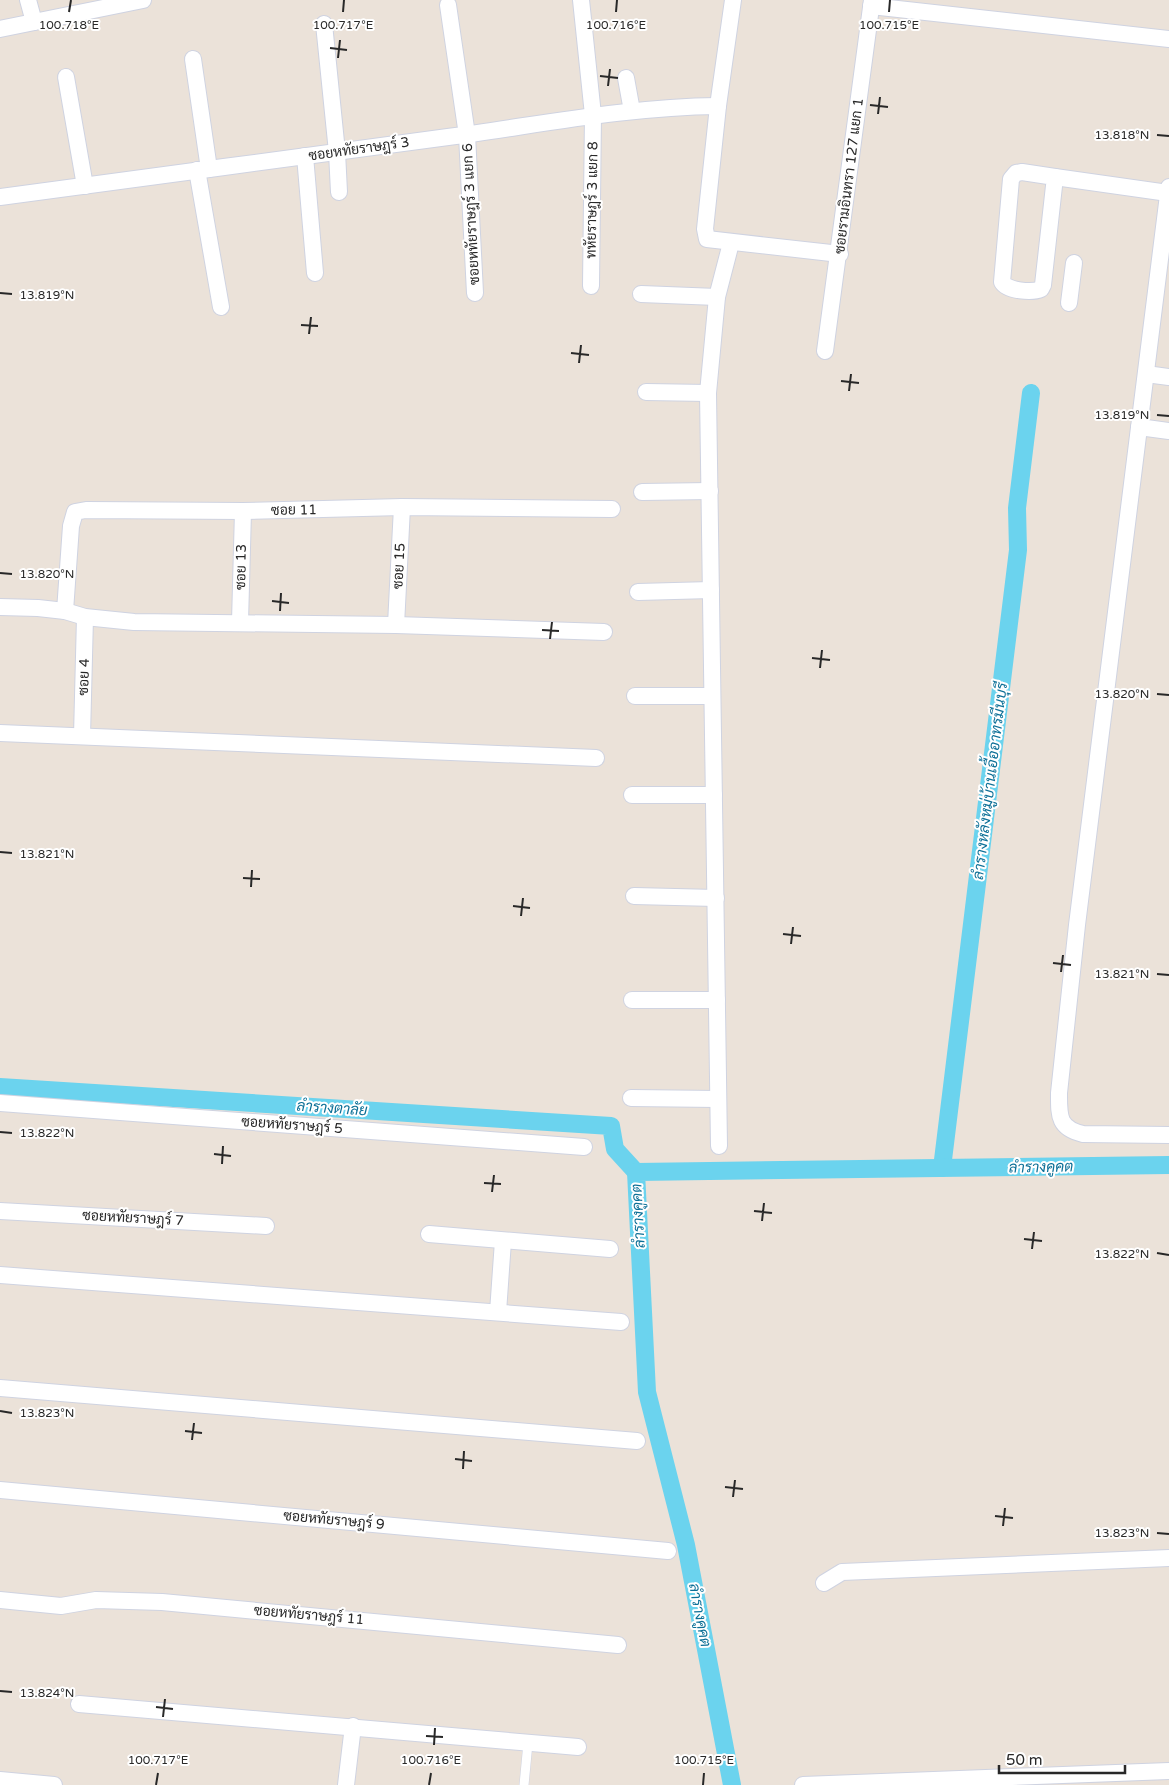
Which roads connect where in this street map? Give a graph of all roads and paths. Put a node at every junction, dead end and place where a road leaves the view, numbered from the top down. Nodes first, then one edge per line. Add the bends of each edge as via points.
1 (28, 0) edge
2 (142, 0) edge
3 (581, 0) edge
4 (733, 0) edge
5 (871, 3) edge
6 (448, 4) dead end
7 (82, 6) edge
8 (34, 22) junction
9 (324, 24) dead end
10 (0, 29) edge
11 (1169, 39) edge
12 (193, 59) dead end
13 (66, 77) dead end
14 (626, 78) dead end
15 (718, 106) junction
16 (632, 110) junction
17 (593, 115) junction
18 (467, 135) junction
19 (337, 152) junction
20 (305, 156) junction
21 (203, 169) junction
22 (1055, 177) junction
23 (85, 186) junction
24 (1169, 187) edge
25 (339, 192) dead end
26 (1168, 193) edge
27 (0, 197) edge
28 (1166, 232) edge
29 (731, 243) junction
30 (840, 254) junction
31 (1074, 263) dead end
32 (315, 273) dead end
33 (1043, 284) junction
34 (591, 286) dead end
35 (475, 293) dead end
36 (641, 294) dead end
37 (717, 297) junction
38 (221, 307) dead end
39 (825, 351) dead end
40 (1146, 374) junction
41 (1169, 376) edge
42 (646, 392) dead end
43 (708, 393) junction
44 (1139, 427) junction
45 (1169, 431) edge
46 (710, 491) junction
47 (642, 492) dead end
48 (402, 507) junction
49 (612, 509) dead end
50 (242, 511) junction
51 (711, 590) junction
52 (638, 592) dead end
53 (0, 607) edge
54 (65, 611) junction
55 (85, 617) junction
56 (240, 622) junction
57 (396, 625) junction
58 (604, 632) dead end
59 (635, 696) dead end
60 (712, 696) junction
61 (0, 733) edge
62 (82, 736) junction
63 (596, 758) dead end
64 (632, 795) dead end
65 (714, 795) junction
66 (634, 896) dead end
67 (716, 898) junction
68 (632, 1000) dead end
69 (717, 1000) junction
70 (631, 1098) dead end
71 (718, 1099) junction
72 (0, 1103) edge
73 (1169, 1135) edge
74 (719, 1146) dead end
75 (584, 1148) dead end
76 (0, 1211) edge
77 (266, 1226) dead end
78 (428, 1234) dead end
79 (503, 1241) junction
80 (610, 1249) dead end
81 (0, 1275) edge
82 (498, 1312) junction
83 (621, 1322) dead end
84 (0, 1388) edge
85 (638, 1440) dead end
86 (0, 1490) edge
87 (668, 1551) dead end
88 (1169, 1558) edge
89 (824, 1584) dead end
90 (0, 1600) edge
91 (618, 1645) dead end
92 (79, 1704) dead end
93 (352, 1726) junction
94 (528, 1743) junction
95 (578, 1747) dead end
96 (1169, 1771) edge
97 (0, 1780) edge
98 (884, 1783) edge
99 (54, 1785) edge
100 (346, 1785) edge
101 (524, 1785) edge
102 (803, 1785) edge

1 - 8 street
2 - 7 street
3 - 17 street, ทหัยราษฎร์ 3 แยก 8
4 - 15 street
5 - 11 street
5 - 30 street, ซอยรามอินทรา 127 แยก 1
6 - 18 street, ซอยหทัยราษฎร์ 3 แยก 6
7 - 8 street
8 - 10 street
9 - 19 street
12 - 21 street
13 - 23 street
14 - 16 street
15 - 16 street, ซอยหทัยราษฎร์ 3
15 - 29 street via 705,229 707,239
16 - 17 street, ซอยหทัยราษฎร์ 3
17 - 18 street, ซอยหทัยราษฎร์ 3
17 - 34 street, ทหัยราษฎร์ 3 แยก 8
18 - 19 street, ซอยหทัยราษฎร์ 3
18 - 35 street, ซอยหทัยราษฎร์ 3 แยก 6
19 - 20 street, ซอยหทัยราษฎร์ 3
19 - 25 street
20 - 21 street, ซอยหทัยราษฎร์ 3
20 - 32 street
21 - 23 street, ซอยหทัยราษฎร์ 3
21 - 38 street
22 - 26 street
22 - 33 street
22 - 33 street via 1022,172 1011,179 1002,282 1008,288 1036,291
23 - 27 street, ซอยหทัยราษฎร์ 3
24 - 26 street
26 - 28 street
28 - 40 street
29 - 30 street
29 - 37 street
30 - 39 street, ซอยรามอินทรา 127 แยก 1
31 - 33 street via 1070,296
36 - 37 street
37 - 43 street
40 - 41 street
40 - 44 street
42 - 43 street
43 - 46 street
44 - 45 street
44 - 73 street via 1075,943 1058,1113 1072,1132
46 - 47 street
46 - 51 street
48 - 49 street, ซอย 11
48 - 50 street, ซอย 11
48 - 57 street, ซอย 15
50 - 54 street, ซอย 11 via 75,512 71,526
50 - 56 street, ซอย 13
51 - 52 street
51 - 60 street
53 - 54 street
54 - 55 street
55 - 56 street via 134,622
55 - 62 street, ซอย 4
56 - 57 street
57 - 58 street
59 - 60 street
60 - 65 street
61 - 62 street
62 - 63 street
64 - 65 street
65 - 67 street
66 - 67 street
67 - 69 street
68 - 69 street
69 - 71 street
70 - 71 street
71 - 74 street
72 - 75 street, ซอยหทัยราษฎร์ 5
76 - 77 street, ซอยหทัยราษฎร์ 7
78 - 79 street
79 - 80 street
79 - 82 street
81 - 82 street
82 - 83 street
84 - 85 street
86 - 87 street, ซอยหทัยราษฎร์ 9
88 - 89 street via 842,1572
90 - 91 street, ซอยหทัยราษฎร์ 11 via 61,1606 96,1600 162,1602
92 - 93 street
93 - 94 street
93 - 100 street
94 - 95 street
94 - 101 lane
96 - 98 street
97 - 99 street
98 - 102 street

